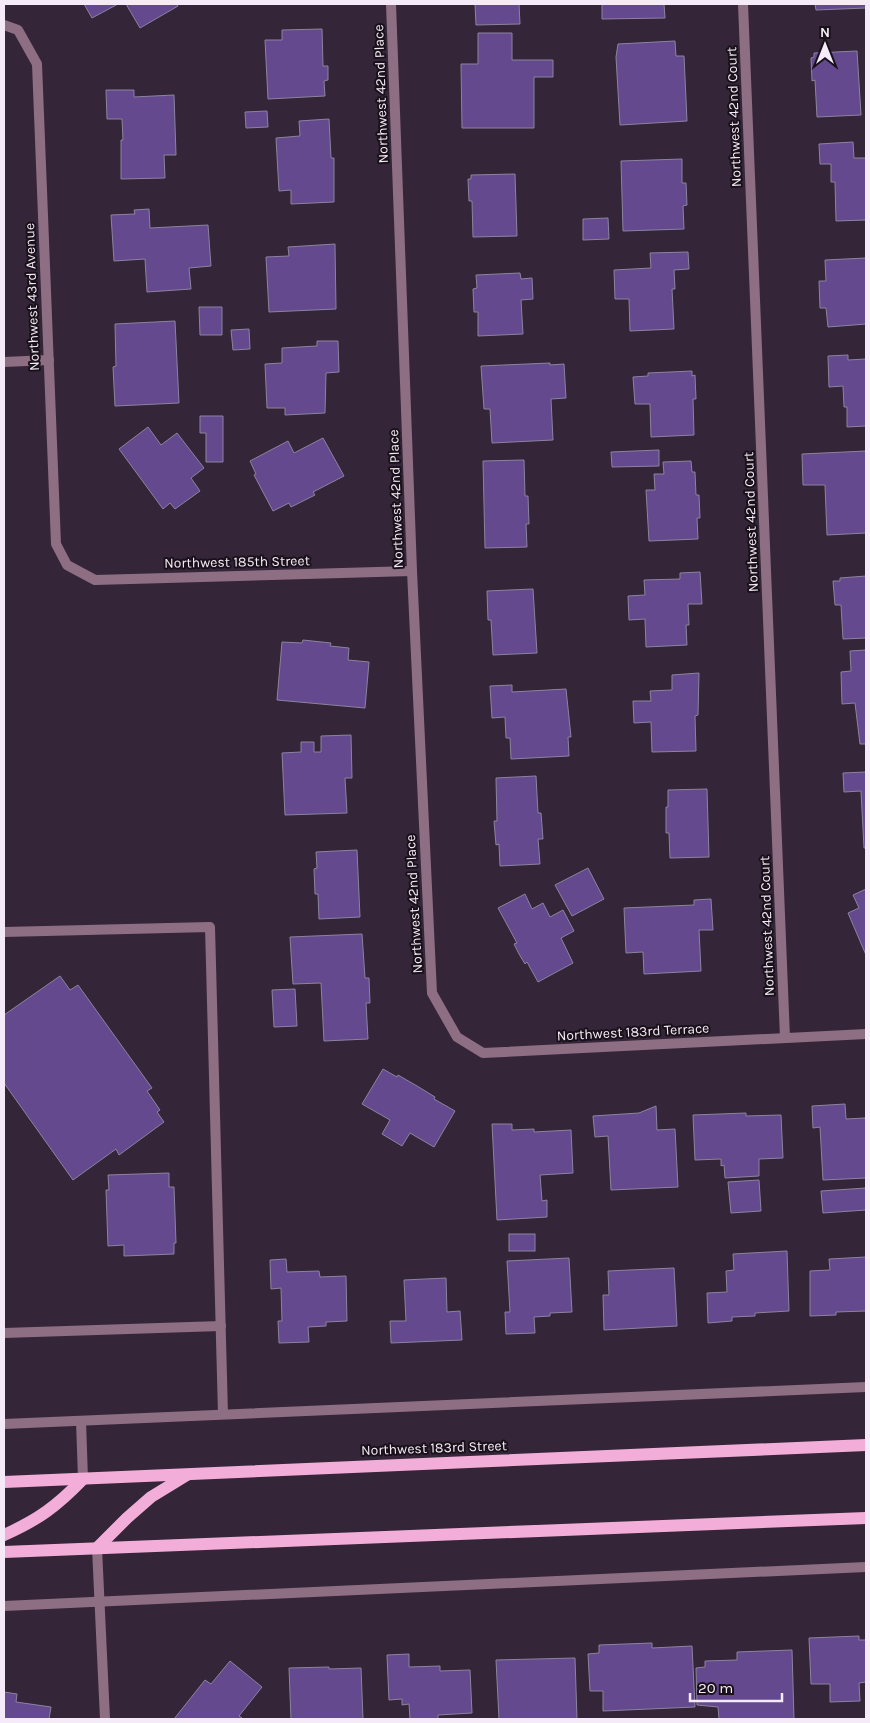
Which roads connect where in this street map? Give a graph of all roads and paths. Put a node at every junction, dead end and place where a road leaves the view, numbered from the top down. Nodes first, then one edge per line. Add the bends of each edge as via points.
1 (391, 4) edge
2 (743, 4) edge
3 (4, 25) edge
4 (49, 360) junction
5 (4, 362) edge
6 (67, 565) joint
7 (412, 572) junction
8 (4, 932) edge
9 (432, 993) joint
10 (866, 1034) edge
11 (785, 1038) junction
12 (221, 1326) junction
13 (4, 1333) edge
14 (866, 1387) edge
15 (223, 1414) junction
16 (81, 1421) junction
17 (4, 1424) edge
18 (866, 1445) edge
19 (189, 1474) junction
20 (83, 1478) junction
21 (4, 1482) edge
22 (866, 1518) edge
23 (4, 1535) edge
24 (97, 1548) junction
25 (4, 1552) edge
26 (866, 1567) edge
27 (100, 1602) junction
28 (4, 1606) edge
29 (105, 1719) edge

1 - 7 street, Northwest 42nd Place
2 - 11 street, Northwest 42nd Court
3 - 4 street, Northwest 43rd Avenue via 18,30 37,64
4 - 5 street
4 - 6 street, Northwest 43rd Avenue via 56,544
6 - 7 street, Northwest 185th Street via 95,580
7 - 9 street, Northwest 42nd Place
8 - 12 street via 210,926
9 - 11 street, Northwest 183rd Terrace via 457,1037 483,1053
10 - 11 street, Northwest 183rd Terrace
12 - 13 street
12 - 15 street
14 - 15 street
15 - 16 street
16 - 17 street
16 - 20 street
18 - 19 main road, Northwest 183rd Street
19 - 20 main road, Northwest 183rd Street
19 - 24 main road via 152,1497
20 - 21 main road, Northwest 183rd Street
20 - 23 main road via 45,1514
22 - 24 main road
24 - 25 main road
24 - 27 street
26 - 27 street
27 - 28 street
27 - 29 street

